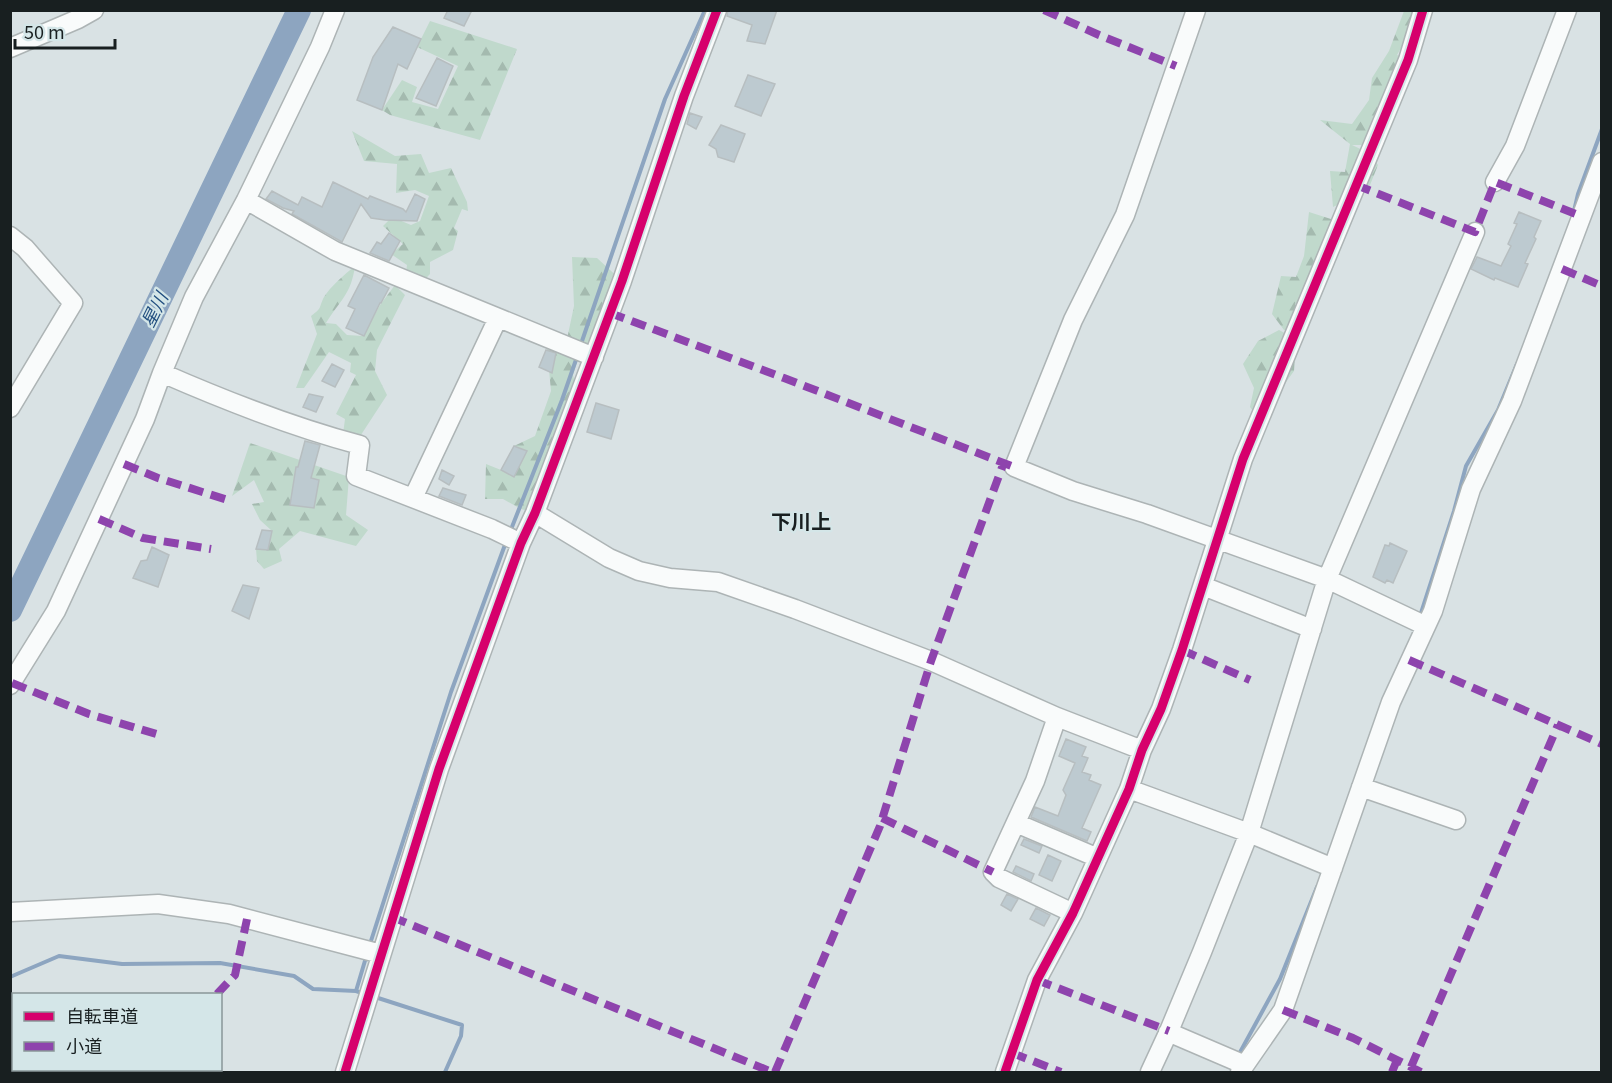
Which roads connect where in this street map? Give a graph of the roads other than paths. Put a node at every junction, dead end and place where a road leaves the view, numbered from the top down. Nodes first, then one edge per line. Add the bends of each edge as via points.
1 (94, 10) edge
2 (335, 10) edge
3 (717, 10) edge
4 (1196, 10) edge
5 (1424, 10) edge
6 (1567, 10) edge
7 (10, 48) edge
8 (1602, 162) edge
9 (1495, 182) dead end
10 (246, 200) junction
11 (1475, 232) dead end
12 (10, 236) edge
13 (498, 318) junction
14 (594, 357) junction
15 (162, 373) junction
16 (11, 407) edge
17 (413, 498) junction
18 (536, 513) junction
19 (1218, 540) junction
20 (521, 543) junction
21 (1327, 579) junction
22 (1203, 586) junction
23 (1426, 626) junction
24 (1312, 629) junction
25 (10, 685) edge
26 (1057, 717) junction
27 (1142, 750) junction
28 (1361, 786) junction
29 (1129, 789) junction
30 (1456, 820) dead end
31 (1016, 823) junction
32 (1249, 833) junction
33 (1098, 858) junction
34 (1333, 868) junction
35 (10, 912) edge
36 (1073, 913) junction
37 (381, 954) junction
38 (1168, 1032) junction
39 (1242, 1069) edge
40 (345, 1072) edge
41 (1005, 1072) edge
42 (1150, 1072) edge

1 - 7 street
2 - 10 street
3 - 14 street
4 - 19 street via 1125,215 1073,320 1014,467
5 - 19 street via 1408,60 1244,459
6 - 9 street via 1515,146
8 - 23 street via 1512,401 1471,489
10 - 13 street via 335,251
10 - 15 street via 194,297
11 - 21 street
12 - 16 street via 73,303
13 - 14 street
13 - 17 street
14 - 18 street
15 - 17 street via 216,397 360,445 356,476
15 - 25 street via 145,419 56,611
17 - 20 street
18 - 20 street
18 - 26 street via 609,558 639,571 718,582 931,661
19 - 21 street
19 - 22 street
20 - 37 street via 439,769
21 - 23 street
21 - 24 street
22 - 24 street
22 - 27 street via 1161,709
23 - 28 street via 1390,702
24 - 32 street
26 - 27 street
26 - 31 street
27 - 29 street
28 - 30 street
28 - 34 street
29 - 32 street
29 - 33 street
31 - 33 street
31 - 36 street via 993,872
32 - 34 street
32 - 38 street
33 - 36 street
34 - 39 street via 1283,1010
35 - 37 street via 158,904 229,914
36 - 41 street via 1037,980
37 - 40 street
38 - 39 street
38 - 42 street

